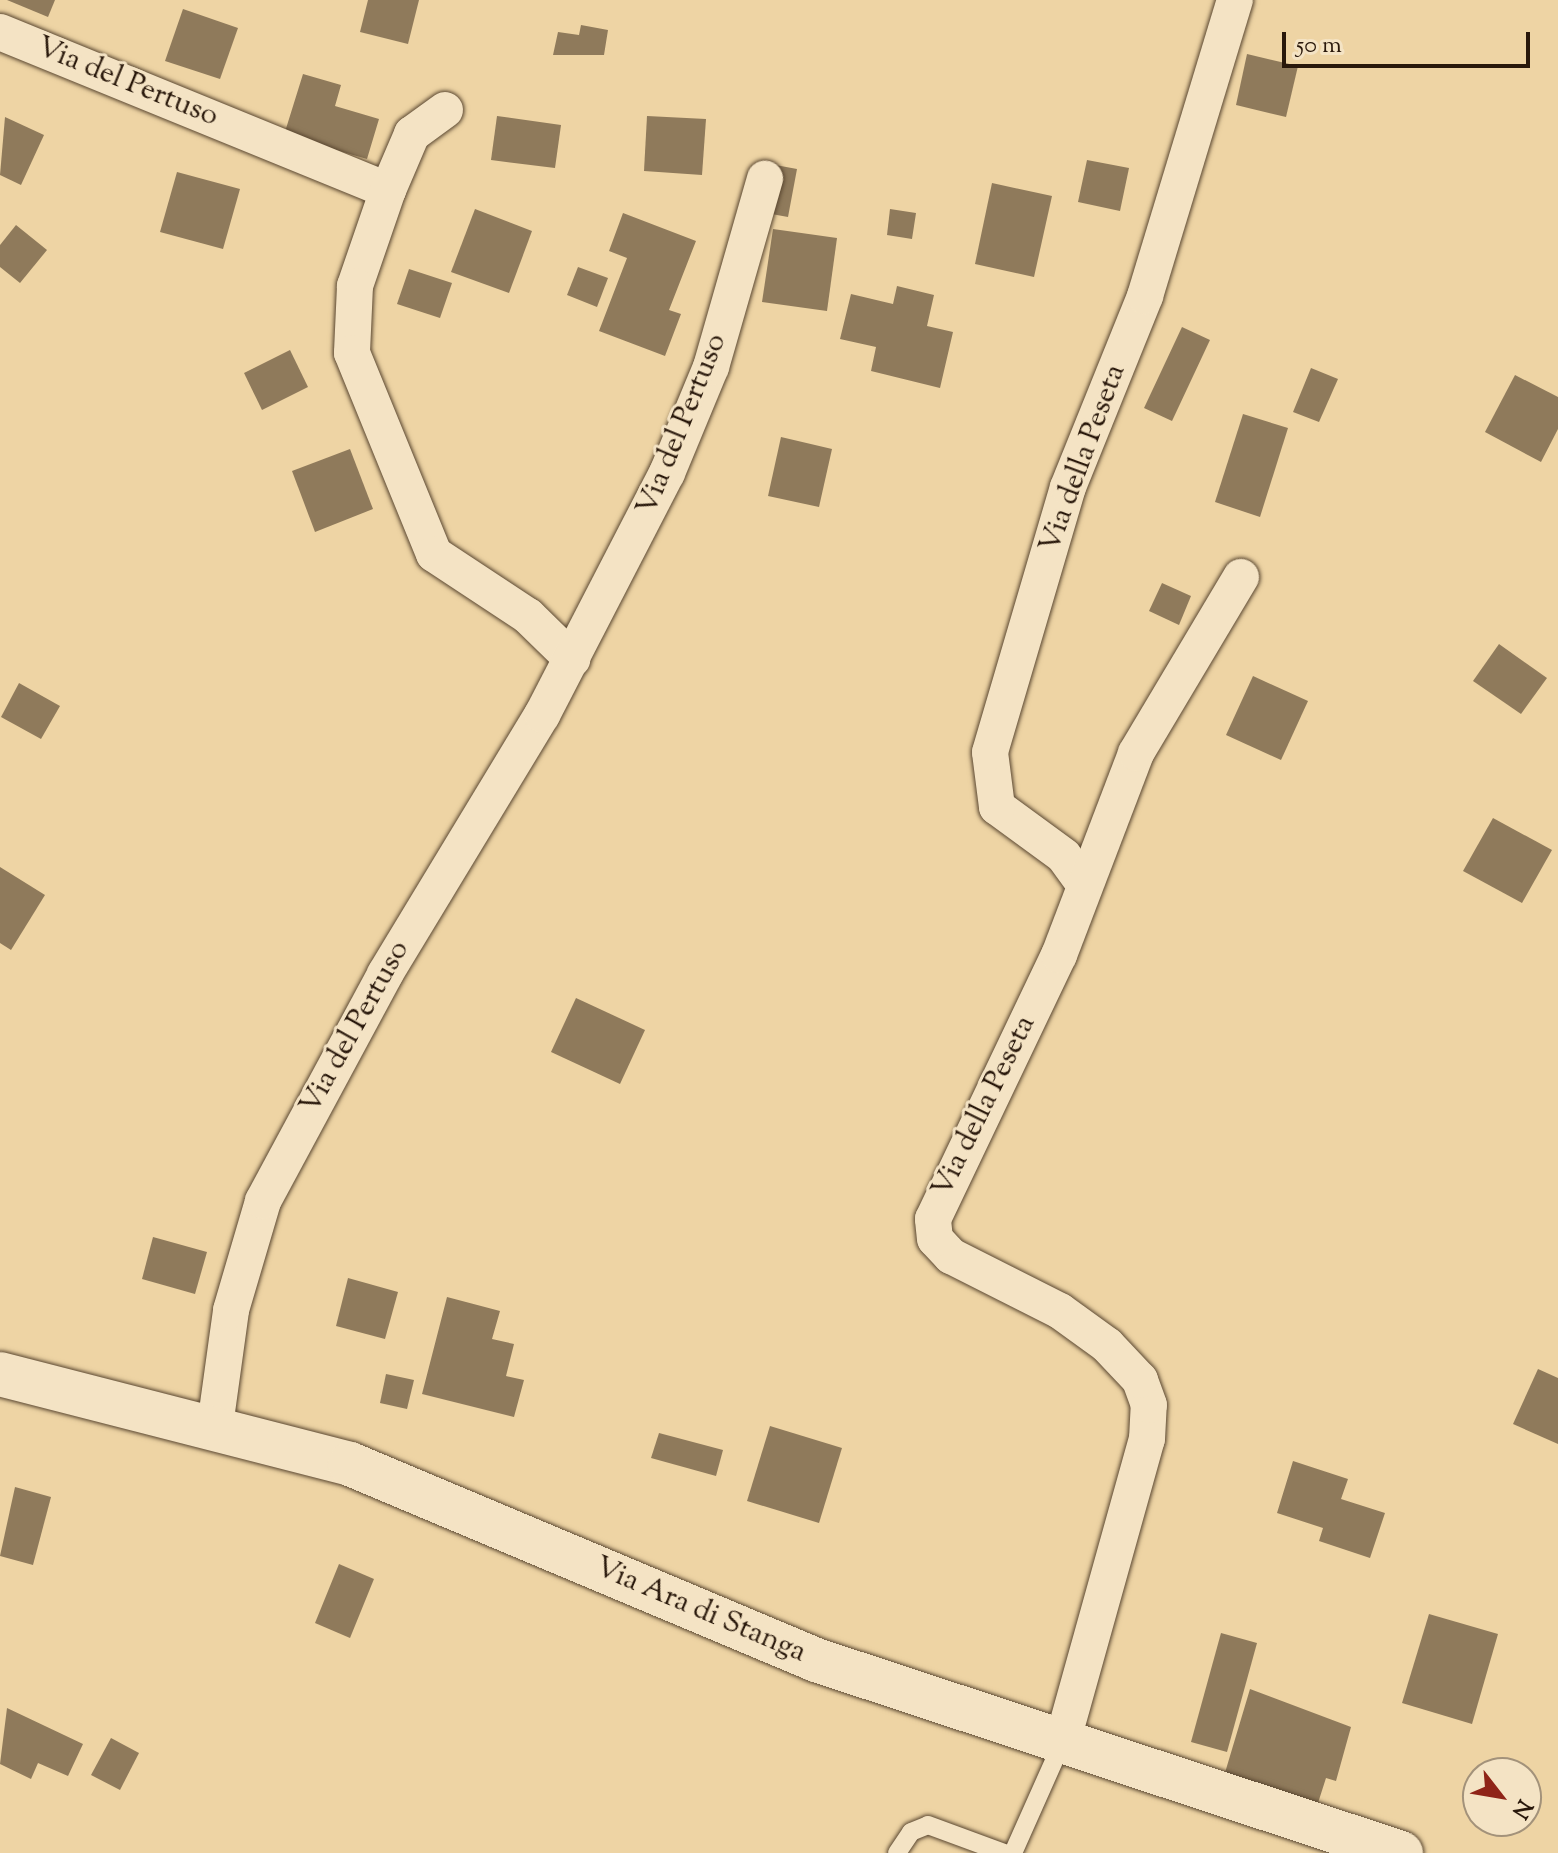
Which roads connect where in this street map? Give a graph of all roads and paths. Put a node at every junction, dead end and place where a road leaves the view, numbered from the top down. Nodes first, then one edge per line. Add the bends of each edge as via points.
1 (1235, 0) edge
2 (0, 32) edge
3 (445, 110) dead end
4 (765, 179) dead end
5 (388, 190) junction
6 (1241, 577) dead end
7 (572, 659) junction
8 (1084, 884) junction
9 (0, 1374) edge
10 (215, 1426) junction
11 (1062, 1743) junction
12 (897, 1853) edge
13 (1004, 1853) edge
14 (1013, 1853) edge
15 (1401, 1853) edge

1 - 8 street, Via della Peseta via 1142,304 1068,487 990,752 997,807 1064,856
2 - 5 street, Via del Pertuso
3 - 5 street via 412,134
4 - 7 street, Via del Pertuso via 692,419
5 - 7 street via 355,286 351,339 411,511 440,562 528,616
6 - 8 street, Via della Peseta via 1143,739
7 - 10 street, Via del Pertuso via 272,1181 231,1310
8 - 11 street, Via della Peseta via 932,1229 951,1256 1096,1336 1135,1373 1149,1405 1147,1439
9 - 10 street, Via Ara di Stanga
10 - 11 street, Via Ara di Stanga via 377,1473 816,1660
11 - 14 lane
11 - 15 street, Via Ara di Stanga
12 - 13 lane via 911,1832 928,1825

